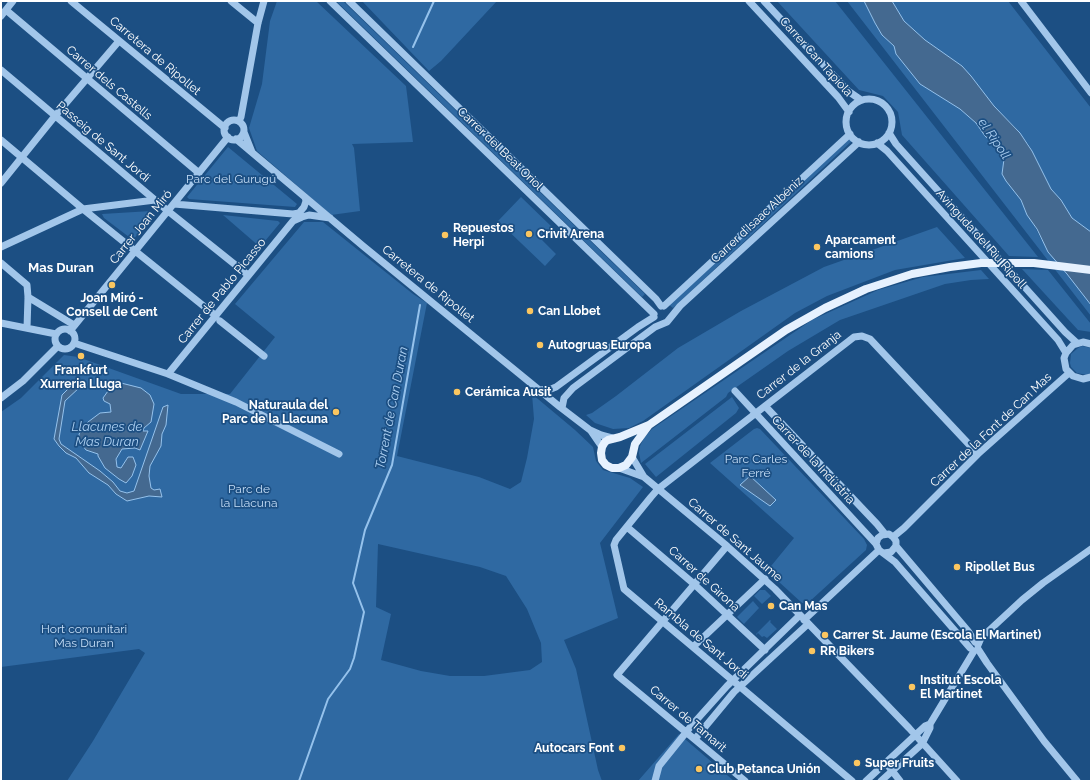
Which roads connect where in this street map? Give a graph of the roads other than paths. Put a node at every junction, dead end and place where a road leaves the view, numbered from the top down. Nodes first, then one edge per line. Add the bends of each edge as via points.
1 (13, 1) edge
2 (71, 1) edge
3 (231, 1) edge
4 (264, 1) edge
5 (330, 1) edge
6 (348, 1) edge
7 (749, 1) edge
8 (764, 1) edge
9 (1021, 1) edge
10 (3, 13) edge
11 (258, 23) junction
12 (119, 41) junction
13 (1, 70) edge
14 (86, 79) junction
15 (1091, 94) edge
16 (861, 100) junction
17 (849, 112) junction
18 (55, 116) junction
19 (239, 121) junction
20 (225, 128) junction
21 (244, 132) junction
22 (889, 133) junction
23 (850, 134) junction
24 (232, 138) junction
25 (1, 140) edge
26 (859, 142) junction
27 (877, 143) junction
28 (253, 154) junction
29 (22, 157) junction
30 (199, 173) junction
31 (1, 183) edge
32 (304, 197) junction
33 (155, 200) junction
34 (174, 204) junction
35 (83, 208) junction
36 (168, 211) junction
37 (293, 218) junction
38 (330, 218) junction
39 (1, 247) edge
40 (136, 251) junction
41 (1, 263) edge
42 (1091, 270) edge
43 (248, 275) junction
44 (28, 296) junction
45 (663, 306) junction
46 (654, 315) junction
47 (671, 316) junction
48 (218, 318) junction
49 (663, 323) junction
50 (1, 324) edge
51 (27, 328) junction
52 (72, 328) junction
53 (56, 334) junction
54 (74, 343) junction
55 (1077, 343) junction
56 (1091, 344) edge
57 (58, 346) junction
58 (1066, 353) junction
59 (264, 356) dead end
60 (1069, 373) junction
61 (168, 374) junction
62 (1090, 378) edge
63 (539, 390) junction
64 (735, 391) dead end
65 (1, 398) edge
66 (765, 406) junction
67 (562, 408) junction
68 (755, 414) junction
69 (649, 425) junction
70 (590, 430) junction
71 (616, 438) junction
72 (602, 447) junction
73 (339, 454) dead end
74 (633, 454) junction
75 (978, 454) junction
76 (619, 468) junction
77 (644, 477) junction
78 (658, 489) junction
79 (627, 527) junction
80 (885, 534) junction
81 (893, 537) junction
82 (727, 546) junction
83 (896, 546) junction
84 (880, 549) junction
85 (1091, 549) edge
86 (765, 579) junction
87 (694, 584) junction
88 (728, 614) junction
89 (804, 620) junction
90 (663, 621) junction
91 (694, 647) junction
92 (975, 647) junction
93 (765, 650) junction
94 (733, 681) junction
95 (740, 687) junction
96 (930, 724) junction
97 (687, 732) junction
98 (915, 736) junction
99 (695, 739) junction
100 (922, 744) junction
101 (886, 763) junction
102 (892, 771) junction
103 (655, 781) edge
104 (745, 781) edge
105 (852, 781) edge
106 (866, 781) edge
107 (882, 781) edge
108 (900, 781) edge
109 (957, 781) edge
110 (1077, 781) edge

1 - 10 street
2 - 12 street, Carretera de Ripollet
3 - 11 street
4 - 11 street
5 - 46 street, Carrer del Beat Oriol
6 - 45 street, Carrer del Beat Oriol
7 - 17 street, Carrer Can Tapiola
8 - 16 street, Carrer Can Tapiola via 848,91
9 - 15 street
10 - 14 street, Carrer dels Castells
11 - 19 street
12 - 14 street
12 - 20 street, Carretera de Ripollet
13 - 18 street, Passeig de Sant Jordi
14 - 18 street
14 - 30 street, Carrer dels Castells
16 - 17 street
16 - 22 street via 876,100 886,106 892,123
17 - 23 street via 847,123
18 - 29 street
18 - 33 street, Passeig de Sant Jordi
19 - 20 street via 230,121
19 - 21 street via 244,126
20 - 24 street via 225,132
21 - 24 street via 242,136
21 - 28 street, Carretera de Ripollet
22 - 27 street
22 - 55 street, Avinguda del Riu Ripoll via 896,144
23 - 26 street
23 - 45 street, Carrer d'Isaac Albéniz
24 - 28 street, Carretera de Ripollet
24 - 30 street, Carrer Joan Miró
25 - 29 street
26 - 27 street
26 - 47 street, Carrer d'Isaac Albéniz
27 - 58 street, Avinguda del Riu Ripoll via 1053,334
28 - 32 street, Carretera de Ripollet
29 - 31 street
29 - 35 street
30 - 34 street, Carrer Joan Miró
32 - 37 street, Carrer de Pablo Picasso via 304,207
32 - 38 street, Carretera de Ripollet
33 - 35 street
33 - 36 street, Passeig de Sant Jordi
34 - 36 street, Carrer Joan Miró
34 - 37 street
35 - 39 street
35 - 40 street
36 - 40 street, Carrer Joan Miró
36 - 43 street, Passeig de Sant Jordi
37 - 38 street via 309,215
37 - 43 street, Carrer de Pablo Picasso
38 - 63 street, Carretera de Ripollet
40 - 48 street
40 - 52 street, Carrer Joan Miró
41 - 44 street via 27,285
42 - 69 main road via 1052,265 981,263 912,274 866,289 824,308 786,330
43 - 48 street, Carrer de Pablo Picasso
44 - 51 street
44 - 52 street
45 - 46 street, Carrer d'Isaac Albéniz via 655,309
45 - 47 street via 669,309
46 - 49 street via 657,321
46 - 63 street, Carrer d'Isaac Albéniz via 556,387 551,390
47 - 49 street, Carrer d'Isaac Albéniz
48 - 59 street
48 - 61 street, Carrer de Pablo Picasso
49 - 67 street, Carrer d'Isaac Albéniz via 572,388 564,398
50 - 51 street
51 - 53 street
52 - 53 street
52 - 54 street
53 - 57 street via 55,342
54 - 57 street via 67,349
54 - 61 street
55 - 56 street
55 - 58 street
57 - 65 street via 23,381
58 - 60 street via 1064,364
60 - 62 street via 1078,379
60 - 75 street, Carrer de la Font de Can Mas
61 - 73 street via 228,399
63 - 67 street, Carretera de Ripollet
64 - 68 street, Carrer de la Indústria
66 - 68 street, Carrer de la Granja
66 - 75 street, Carrer de la Granja via 854,337 867,337
66 - 80 street, Carrer de la Indústria
67 - 70 street, Carretera de Ripollet
68 - 78 street, Carrer de la Granja
68 - 84 street, Carrer de la Indústria
69 - 71 main road
69 - 74 main road via 641,434
70 - 71 street, Carretera de Ripollet
70 - 72 street, Carretera de Ripollet
71 - 72 main road via 605,442
71 - 74 main road via 629,442
72 - 76 main road via 602,460 606,465
74 - 76 main road via 626,465
74 - 77 street, Carrer de Sant Jaume
75 - 81 street, Carrer de la Font de Can Mas
76 - 77 street, Carrer de Sant Jaume
77 - 78 street, Carrer de Sant Jaume
78 - 79 street, Rambla de Sant Jordi
78 - 82 street, Carrer de Sant Jaume
79 - 87 street, Carrer de Girona
79 - 90 street, Rambla de Sant Jordi via 614,545 624,589
80 - 81 street
80 - 84 street via 878,538
81 - 83 street
82 - 86 street, Carrer de Sant Jaume
82 - 87 street
83 - 84 street via 891,552
83 - 92 street, Carrer de la Indústria via 968,630
84 - 89 street
84 - 92 street, Carrer de la Indústria
85 - 92 street via 1022,600 981,638
86 - 88 street
86 - 89 street, Carrer de Sant Jaume
87 - 88 street, Carrer de Girona
87 - 90 street
88 - 91 street
88 - 93 street, Carrer de Girona
89 - 93 street
89 - 95 street
89 - 98 street, Carrer de Sant Jaume via 898,722
90 - 91 street, Rambla de Sant Jordi
90 - 97 street, Carrer de Tamarit via 617,675
91 - 94 street, Rambla de Sant Jordi
92 - 96 street
92 - 110 street, Carrer de la Indústria
93 - 94 street
94 - 95 street, Rambla de Sant Jordi
94 - 97 street
95 - 99 street
95 - 105 street, Rambla de Sant Jordi
96 - 98 street
96 - 100 street
97 - 99 street, Carrer de Tamarit
97 - 103 street via 659,766
98 - 100 street, Carrer de Sant Jaume
98 - 101 street
99 - 104 street, Carrer de Tamarit
100 - 102 street
100 - 109 street, Carrer de Sant Jaume
101 - 102 street
101 - 106 street
102 - 107 street
102 - 108 street

